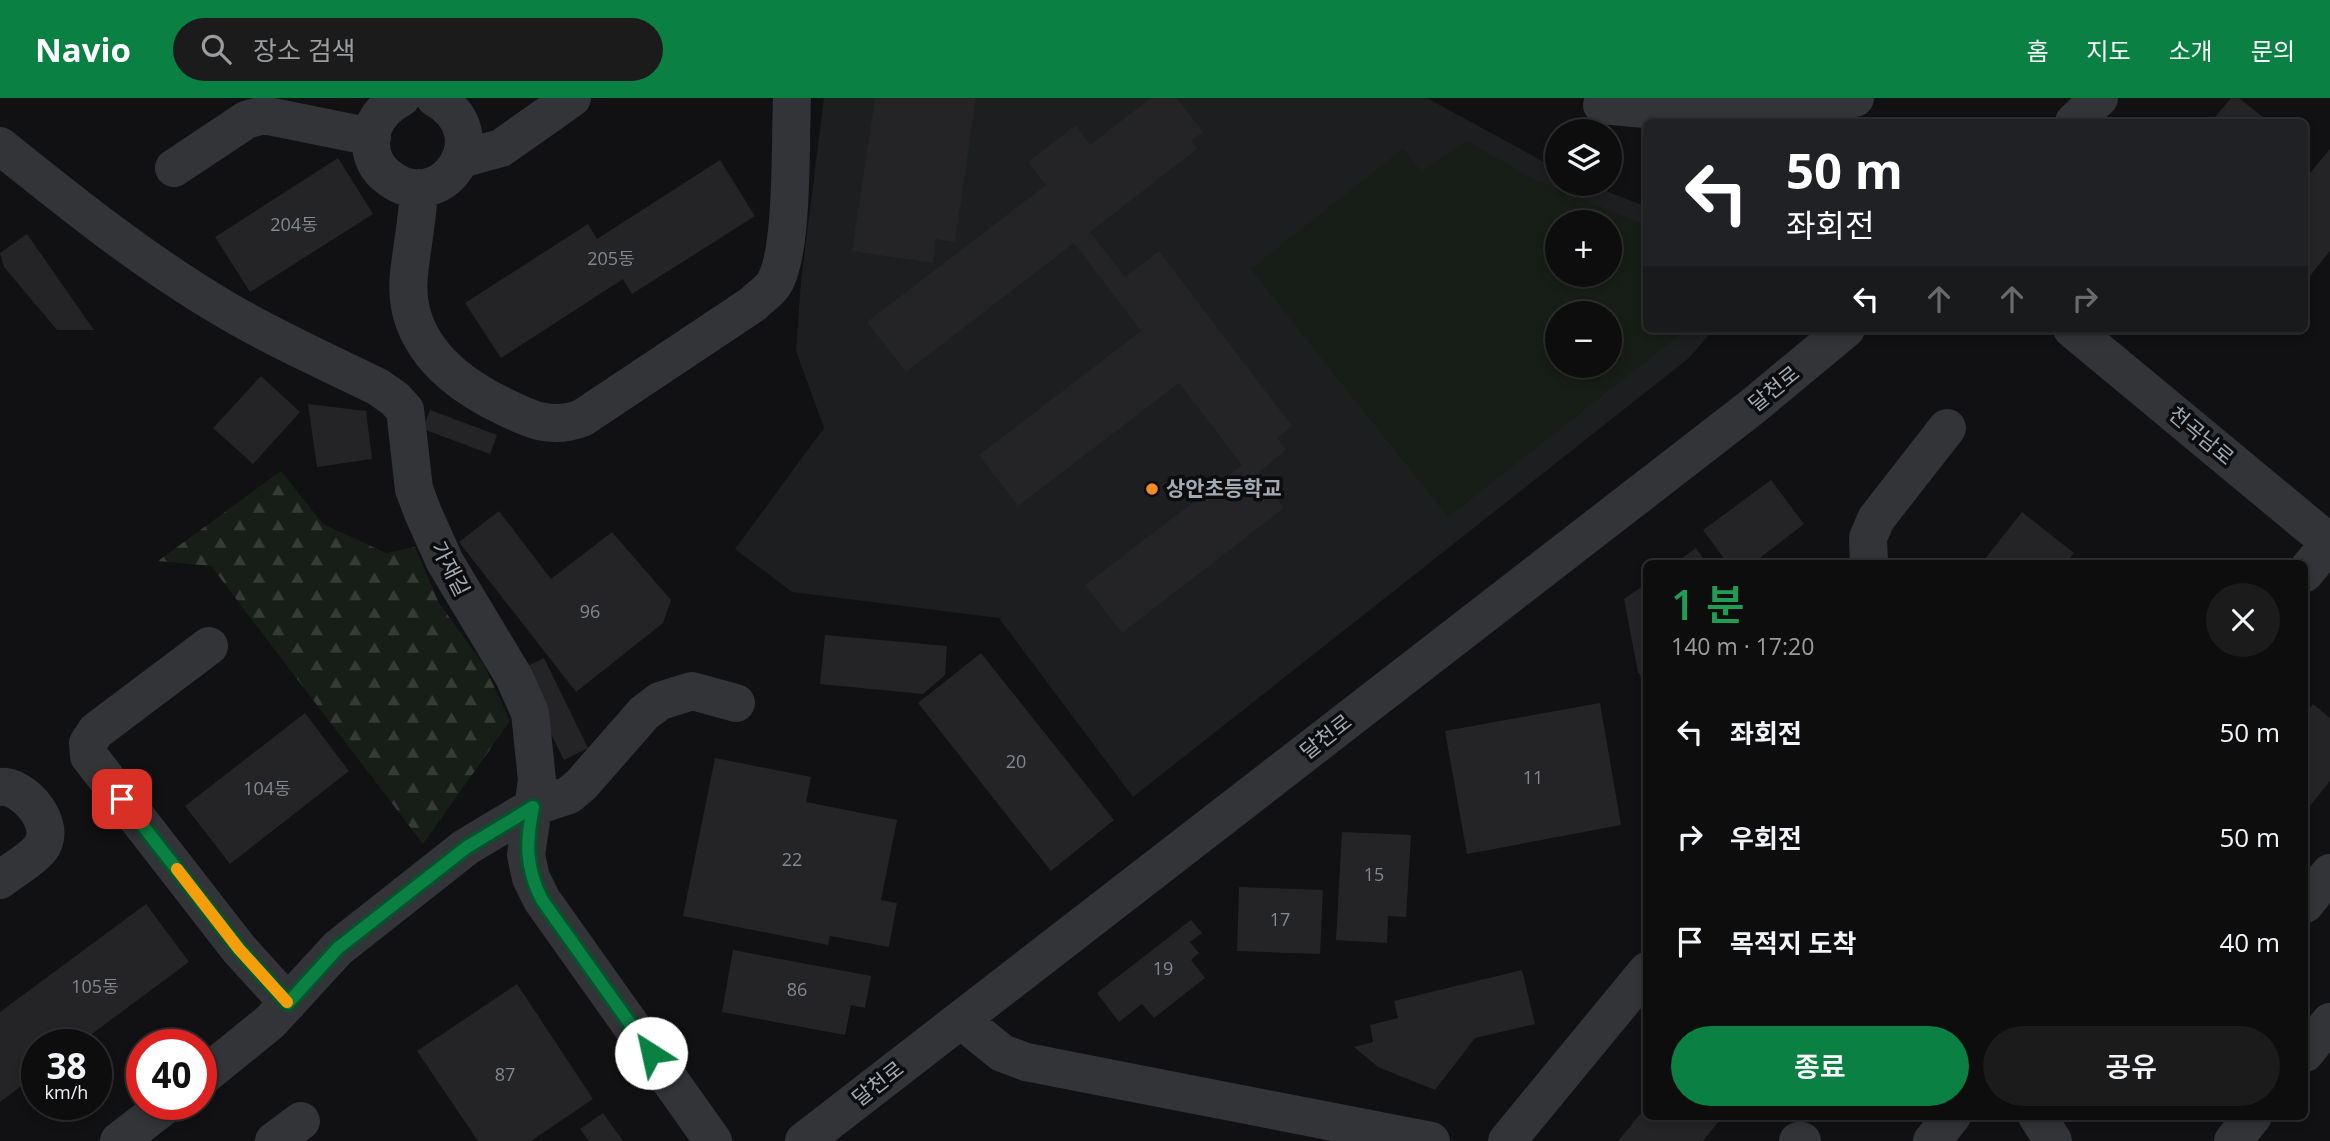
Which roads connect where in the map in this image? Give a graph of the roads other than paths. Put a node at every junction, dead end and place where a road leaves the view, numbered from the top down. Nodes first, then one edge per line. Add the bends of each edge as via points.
1 (401, 98) edge
2 (435, 98) edge
3 (572, 98) edge
4 (792, 98) edge
5 (1855, 98) edge
6 (2099, 98) edge
7 (1594, 102) edge
8 (2077, 119) edge
9 (1643, 120) edge
10 (372, 137) junction
11 (0, 146) edge
12 (461, 159) junction
13 (174, 168) dead end
14 (419, 188) junction
15 (1841, 333) edge
16 (2077, 333) edge
17 (1947, 428) dead end
18 (2330, 543) edge
19 (1869, 560) edge
20 (2308, 569) edge
21 (209, 646) dead end
22 (736, 703) dead end
23 (0, 787) edge
24 (533, 807) junction
25 (2330, 873) edge
26 (0, 880) edge
27 (2308, 900) edge
28 (2308, 906) edge
29 (2330, 922) edge
30 (1643, 976) edge
31 (288, 1003) junction
32 (961, 1020) junction
33 (2330, 1022) edge
34 (2308, 1049) edge
35 (217, 1066) edge
36 (146, 1120) edge
37 (1949, 1120) edge
38 (2040, 1120) edge
39 (1323, 1131) edge
40 (119, 1141) edge
41 (713, 1141) edge
42 (804, 1141) edge
43 (1431, 1141) edge
44 (1507, 1141) edge
45 (1932, 1141) edge
46 (2053, 1141) edge

1 - 10 street via 379,115
2 - 12 street via 446,104 463,129
3 - 12 street via 501,148
4 - 14 street via 785,242 773,286 616,396 566,424 534,421 472,391 432,355 417,332 409,307 408,275
5 - 7 street via 1732,114 1672,113
6 - 8 street
7 - 9 street
10 - 13 street via 263,115 246,120
10 - 14 street via 374,160 383,173 395,183
11 - 24 street, 가재길 via 89,218 221,307 395,399 408,422 414,489 429,526 455,582 514,677 530,713 537,779
12 - 14 street via 440,182
15 - 32 street, 달천로 via 1742,415
16 - 18 street, 천곡남로
17 - 19 street via 1876,519 1868,538
18 - 20 street
21 - 31 street via 96,732 88,743 89,756 239,949
22 - 24 street via 692,691 660,701 581,785 569,795
23 - 26 street via 22,792 44,822 46,835 41,848
24 - 31 street via 467,847 338,948
24 - 41 street, 가재길 via 526,855 542,900
25 - 27 street
28 - 29 street
30 - 44 street
31 - 35 street
32 - 39 street via 1002,1053 1026,1062
32 - 42 street, 달천로
33 - 34 street
36 - 40 street
37 - 45 street
38 - 46 street
39 - 43 street

